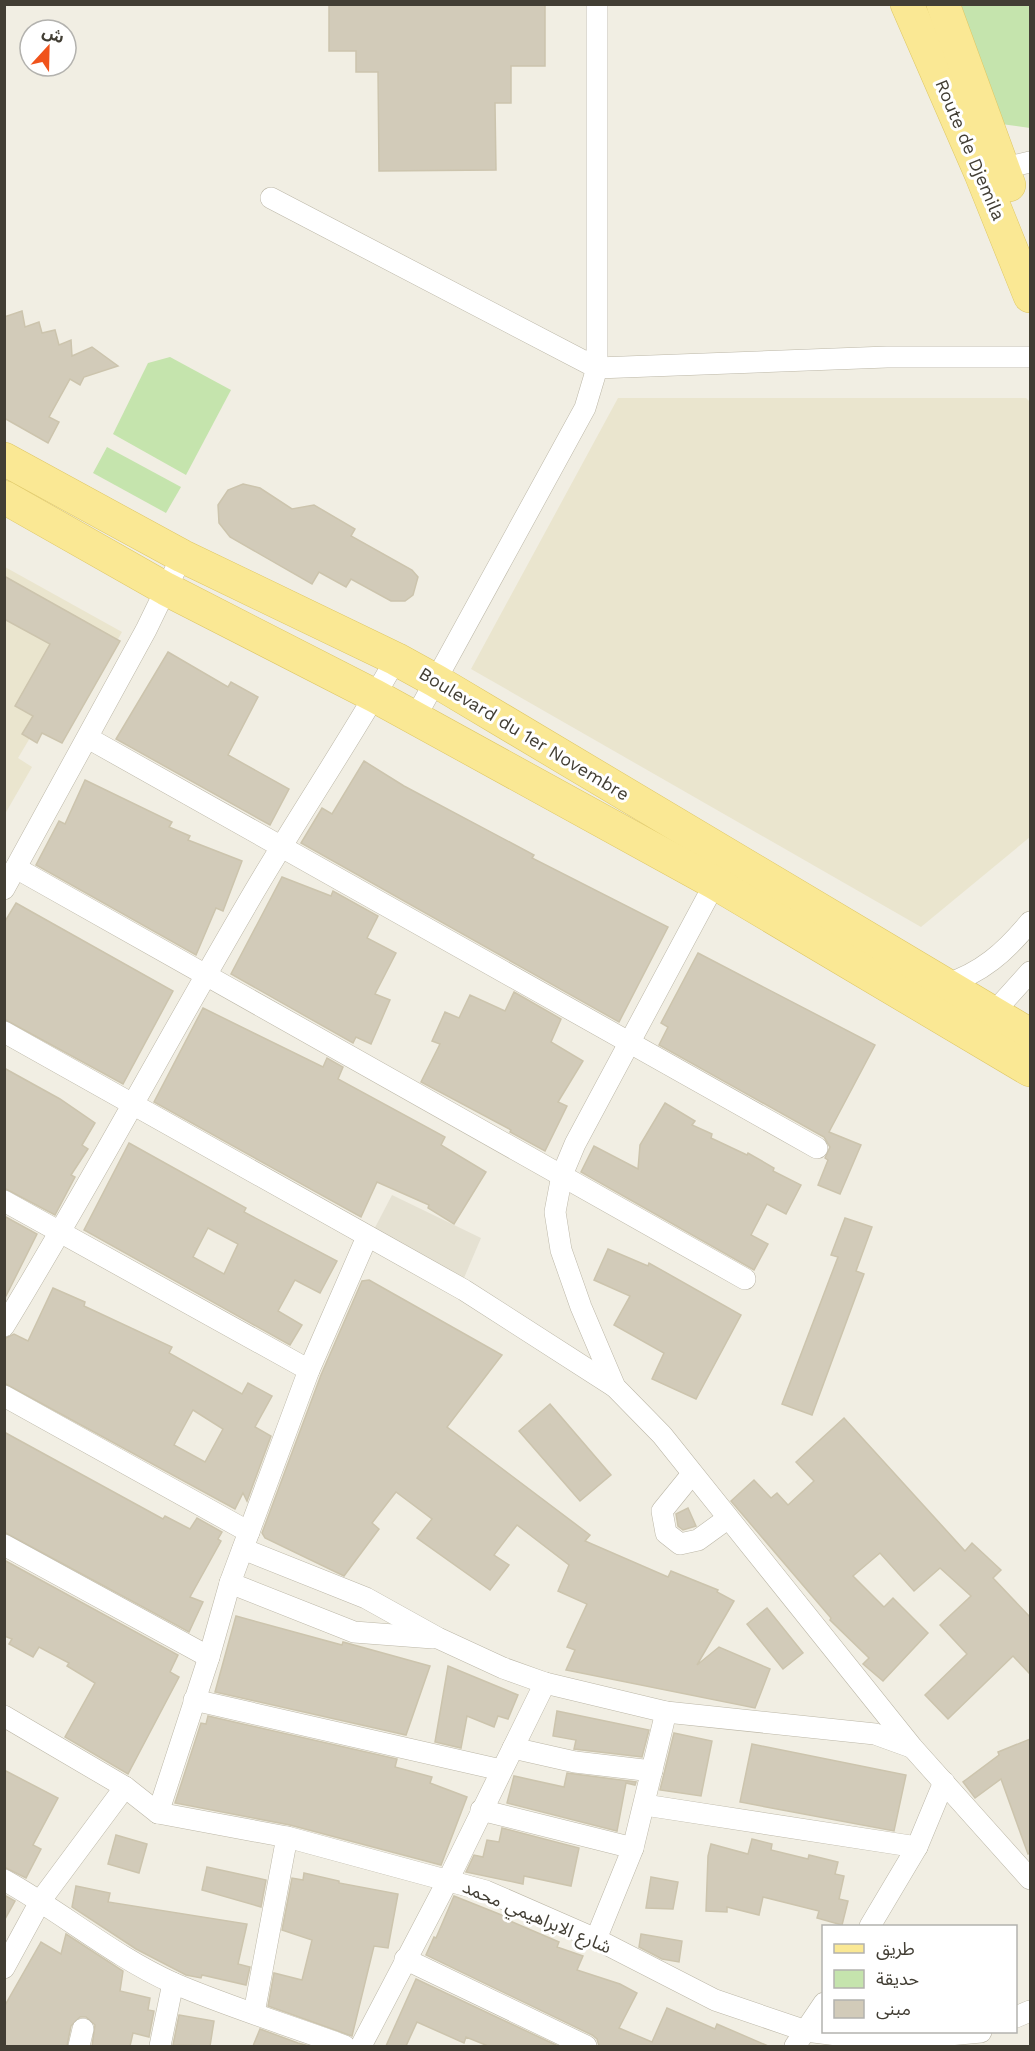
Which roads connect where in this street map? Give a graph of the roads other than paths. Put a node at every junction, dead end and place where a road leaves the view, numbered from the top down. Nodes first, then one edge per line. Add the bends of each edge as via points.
1 (597, 4) edge
2 (907, 4) edge
3 (943, 4) edge
4 (1005, 168) edge
5 (271, 198) dead end
6 (1030, 239) edge
7 (1030, 296) edge
8 (1030, 357) edge
9 (597, 368) junction
10 (4, 459) edge
11 (4, 497) edge
12 (182, 556) junction
13 (166, 589) junction
14 (396, 659) junction
15 (436, 681) junction
16 (375, 696) junction
17 (415, 718) junction
18 (88, 738) junction
19 (281, 845) junction
20 (16, 868) junction
21 (715, 883) junction
22 (4, 889) edge
23 (1030, 922) edge
24 (1030, 972) edge
25 (206, 975) junction
26 (944, 985) junction
27 (996, 1013) junction
28 (963, 1030) junction
29 (4, 1032) edge
30 (1030, 1035) edge
31 (630, 1042) junction
32 (1030, 1070) edge
33 (132, 1104) junction
34 (817, 1148) dead end
35 (561, 1175) junction
36 (4, 1201) edge
37 (61, 1232) junction
38 (367, 1237) junction
39 (745, 1280) dead end
40 (4, 1326) edge
41 (309, 1370) junction
42 (615, 1387) junction
43 (4, 1396) edge
44 (692, 1473) junction
45 (727, 1518) junction
46 (246, 1541) junction
47 (4, 1545) edge
48 (230, 1583) junction
49 (438, 1638) junction
50 (209, 1657) junction
51 (544, 1683) junction
52 (194, 1700) junction
53 (666, 1712) junction
54 (4, 1716) edge
55 (912, 1747) junction
56 (513, 1748) junction
57 (501, 1770) junction
58 (652, 1771) junction
59 (944, 1782) junction
60 (125, 1787) junction
61 (645, 1805) junction
62 (481, 1810) junction
63 (158, 1813) junction
64 (287, 1837) junction
65 (917, 1847) junction
66 (633, 1848) junction
67 (1030, 1879) edge
68 (4, 1880) edge
69 (448, 1880) junction
70 (41, 1900) junction
71 (871, 1925) edge
72 (596, 1940) junction
73 (405, 1959) junction
74 (4, 1968) edge
75 (173, 1983) junction
76 (822, 2006) edge
77 (254, 2013) junction
78 (962, 2033) edge
79 (800, 2039) edge
80 (160, 2046) edge
81 (345, 2046) edge
82 (361, 2046) edge
83 (586, 2046) edge

1 - 9 street
2 - 4 main road, Route de Djemila
3 - 4 main road, Route de Djemila
4 - 6 main road, Route de Djemila
4 - 7 main road, Route de Djemila
5 - 9 street
8 - 9 street via 887,357
9 - 15 street via 585,408
10 - 12 main road, Boulevard du 1er Novembre
11 - 13 main road, Boulevard du 1er Novembre
12 - 13 street
12 - 14 main road, Boulevard du 1er Novembre
13 - 16 main road, Boulevard du 1er Novembre
13 - 18 street
14 - 15 main road, Boulevard du 1er Novembre
14 - 16 street
15 - 17 street
15 - 26 main road, Boulevard du 1er Novembre
16 - 17 main road, Boulevard du 1er Novembre
16 - 19 street
17 - 21 main road, Boulevard du 1er Novembre
18 - 19 street
18 - 20 street
19 - 25 street
19 - 31 street
20 - 22 street
20 - 25 street
21 - 28 main road, Boulevard du 1er Novembre
21 - 31 street
23 - 26 street via 993,962
24 - 27 street
25 - 33 street
25 - 35 street
26 - 27 main road, Boulevard du 1er Novembre
27 - 28 street
27 - 30 main road, Boulevard du 1er Novembre
28 - 32 main road, Boulevard du 1er Novembre
29 - 33 street
31 - 34 street
31 - 35 street
33 - 37 street
33 - 38 street
35 - 39 street
35 - 42 street via 555,1212 561,1250
36 - 37 street
37 - 40 street
37 - 41 street
38 - 41 street
38 - 42 street via 464,1290
41 - 46 street
42 - 44 street
43 - 46 street
44 - 45 street
44 - 45 street via 662,1511 666,1533 680,1544 698,1540
45 - 55 street
46 - 48 street
46 - 49 street via 366,1598
47 - 50 street
48 - 49 street via 354,1632
48 - 50 street
49 - 51 street
50 - 52 street
51 - 53 street
51 - 56 street
52 - 57 street
52 - 63 street
53 - 55 street via 875,1734
53 - 58 street
54 - 60 street, شارع الابراهيمي محمد
55 - 59 street
56 - 57 street
56 - 58 street via 575,1762
57 - 62 street
58 - 61 street
59 - 65 street
59 - 67 street
60 - 63 street, شارع الابراهيمي محمد
60 - 70 street
61 - 65 street
61 - 66 street
62 - 66 street
62 - 69 street
63 - 64 street, شارع الابراهيمي محمد
64 - 69 street, شارع الابراهيمي محمد
64 - 77 street
65 - 71 street
66 - 72 street
68 - 70 street
69 - 72 street, شارع الابراهيمي محمد via 486,1891
69 - 73 street
70 - 74 street
70 - 75 street via 108,1947
72 - 79 street, شارع الابراهيمي محمد
73 - 82 street
73 - 83 street
75 - 77 street
75 - 80 street
76 - 79 street
77 - 81 street
78 - 79 street, شارع الابراهيمي محمد via 884,2041

